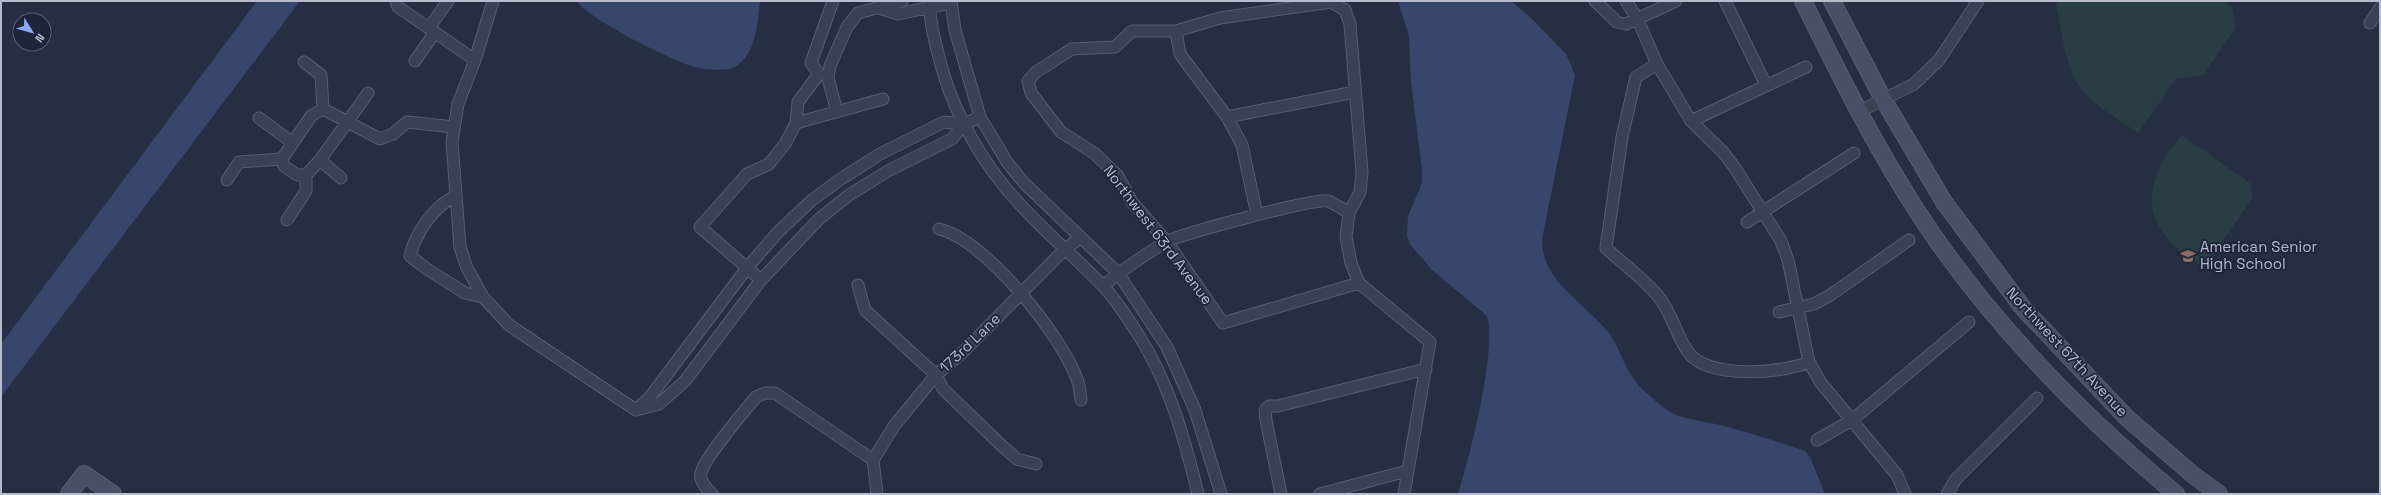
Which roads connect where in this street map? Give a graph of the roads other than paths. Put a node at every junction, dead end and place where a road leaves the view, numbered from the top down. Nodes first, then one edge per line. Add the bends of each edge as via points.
1 (396, 1) edge
2 (448, 1) edge
3 (492, 1) edge
4 (832, 1) edge
5 (902, 1) edge
6 (1595, 1) edge
7 (1626, 1) edge
8 (1676, 1) edge
9 (1725, 1) edge
10 (1803, 1) edge
11 (1832, 1) edge
12 (1978, 1) edge
13 (948, 2) edge
14 (878, 5) edge
15 (930, 5) edge
16 (2380, 8) edge
17 (1637, 18) junction
18 (2370, 23) dead end
19 (432, 30) junction
20 (1176, 31) junction
21 (475, 60) junction
22 (415, 61) dead end
23 (304, 62) dead end
24 (1657, 64) junction
25 (1806, 67) dead end
26 (824, 73) junction
27 (1766, 85) junction
28 (1355, 92) junction
29 (368, 93) dead end
30 (883, 99) dead end
31 (1883, 99) junction
32 (323, 109) junction
33 (837, 112) junction
34 (1858, 112) junction
35 (980, 117) junction
36 (1227, 117) junction
37 (259, 118) dead end
38 (1691, 121) junction
39 (349, 122) junction
40 (796, 123) junction
41 (964, 124) junction
42 (454, 127) junction
43 (292, 143) junction
44 (1854, 153) dead end
45 (282, 159) junction
46 (320, 160) junction
47 (306, 175) junction
48 (341, 178) dead end
49 (227, 180) dead end
50 (454, 197) junction
51 (1764, 212) junction
52 (1349, 213) junction
53 (1257, 215) junction
54 (287, 220) dead end
55 (1748, 222) dead end
56 (939, 229) dead end
57 (1080, 238) junction
58 (1909, 240) dead end
59 (1167, 242) junction
60 (1064, 250) junction
61 (747, 268) junction
62 (1118, 273) junction
63 (761, 280) junction
64 (1359, 283) junction
65 (858, 285) dead end
66 (1103, 286) junction
67 (1020, 293) junction
68 (483, 297) junction
69 (1798, 308) junction
70 (1779, 312) dead end
71 (1969, 322) dead end
72 (1809, 362) junction
73 (1426, 369) junction
74 (936, 375) junction
75 (2037, 398) dead end
76 (1081, 400) dead end
77 (636, 410) junction
78 (1852, 420) junction
79 (1817, 440) dead end
80 (873, 460) junction
81 (1036, 464) dead end
82 (1407, 471) junction
83 (69, 494) edge
84 (113, 494) edge
85 (712, 494) edge
86 (877, 494) edge
87 (1198, 494) edge
88 (1221, 494) edge
89 (1281, 494) edge
90 (1320, 494) edge
91 (1404, 494) edge
92 (1905, 494) edge
93 (1947, 494) edge
94 (2176, 494) edge
95 (2219, 494) edge

1 - 19 street via 398,7
2 - 19 street
3 - 21 street
4 - 26 street via 811,64
5 - 14 street
6 - 17 street via 1617,22 1626,24
7 - 17 street
8 - 17 street
9 - 27 street
10 - 34 main road, Northwest 67th Avenue
11 - 31 main road, Northwest 67th Avenue
12 - 31 street via 1939,60 1914,84
13 - 15 street
13 - 35 street
14 - 15 street via 898,14
14 - 26 street via 856,15 847,27
15 - 41 street via 944,78
16 - 18 street
17 - 24 street
19 - 21 street
19 - 22 street
20 - 28 street via 1220,18 1330,2 1337,4 1344,10 1350,24
20 - 36 street via 1180,54
20 - 59 street, Northwest 63rd Avenue via 1132,31 1115,47 1072,49 1036,72 1028,81 1031,93 1061,132 1094,153 1118,176 1132,202
21 - 42 street via 458,104
23 - 32 street via 321,75
24 - 38 street
24 - 72 street via 1636,77 1622,138 1606,248 1658,296 1688,352 1698,362 1732,370 1766,372 1788,369
25 - 27 street
26 - 33 street via 828,78
26 - 40 street via 798,102
27 - 38 street
28 - 36 street
28 - 52 street via 1362,172 1360,192
29 - 39 street
30 - 33 street
31 - 34 street
31 - 95 main road, Northwest 67th Avenue via 1944,202 2023,308 2127,418
32 - 39 street
32 - 43 street via 311,116
33 - 40 street
34 - 94 main road, Northwest 67th Avenue via 1926,225 2001,323 2098,425
35 - 41 street
35 - 57 street via 1024,183
36 - 53 street via 1242,145
37 - 43 street
38 - 51 street via 1723,152
39 - 42 street via 380,138 393,134 407,122
39 - 46 street
40 - 61 street via 785,144 769,164 747,174 700,227
41 - 60 street via 1004,186
41 - 61 street via 944,122 880,154 841,179 812,200
41 - 63 street via 952,139 888,170 848,195 819,220
42 - 50 street
43 - 45 street
44 - 51 street
45 - 47 street via 284,166 297,175
45 - 49 street via 239,162
46 - 47 street
46 - 48 street
47 - 54 street via 306,191
50 - 68 street via 460,247 467,268
50 - 68 street via 443,202 413,241 410,256 465,293
51 - 55 street
51 - 69 street via 1781,241 1788,260
52 - 53 street via 1328,201 1317,201
52 - 64 street via 1346,237 1351,263
53 - 59 street
56 - 67 street via 953,232 971,246
57 - 60 street, 173rd Lane
57 - 62 street
58 - 69 street via 1829,296
59 - 62 street
59 - 64 street, Northwest 63rd Avenue via 1223,323
60 - 66 street
60 - 67 street, 173rd Lane
61 - 63 street
61 - 77 street via 650,397
62 - 66 street
62 - 88 street via 1167,347 1195,410
63 - 77 street via 685,381 658,404
64 - 73 street via 1430,342
65 - 74 street via 865,310
66 - 87 street via 1137,332 1164,380 1182,429
67 - 74 street, 173rd Lane via 964,351
67 - 76 street via 1057,341 1078,382
68 - 77 street via 509,325
69 - 70 street
69 - 72 street
71 - 78 street
72 - 78 street via 1821,383
73 - 82 street
73 - 89 street via 1278,406 1269,406 1265,410
74 - 80 street, 173rd Lane via 894,426
74 - 81 street via 943,389 1001,445 1017,458
75 - 93 street via 1956,479
78 - 79 street
78 - 92 street via 1897,475
80 - 85 street via 775,393 765,393 756,397 707,460 701,473 702,482
80 - 86 street
82 - 90 street
82 - 91 street
83 - 84 main road via 84,474

